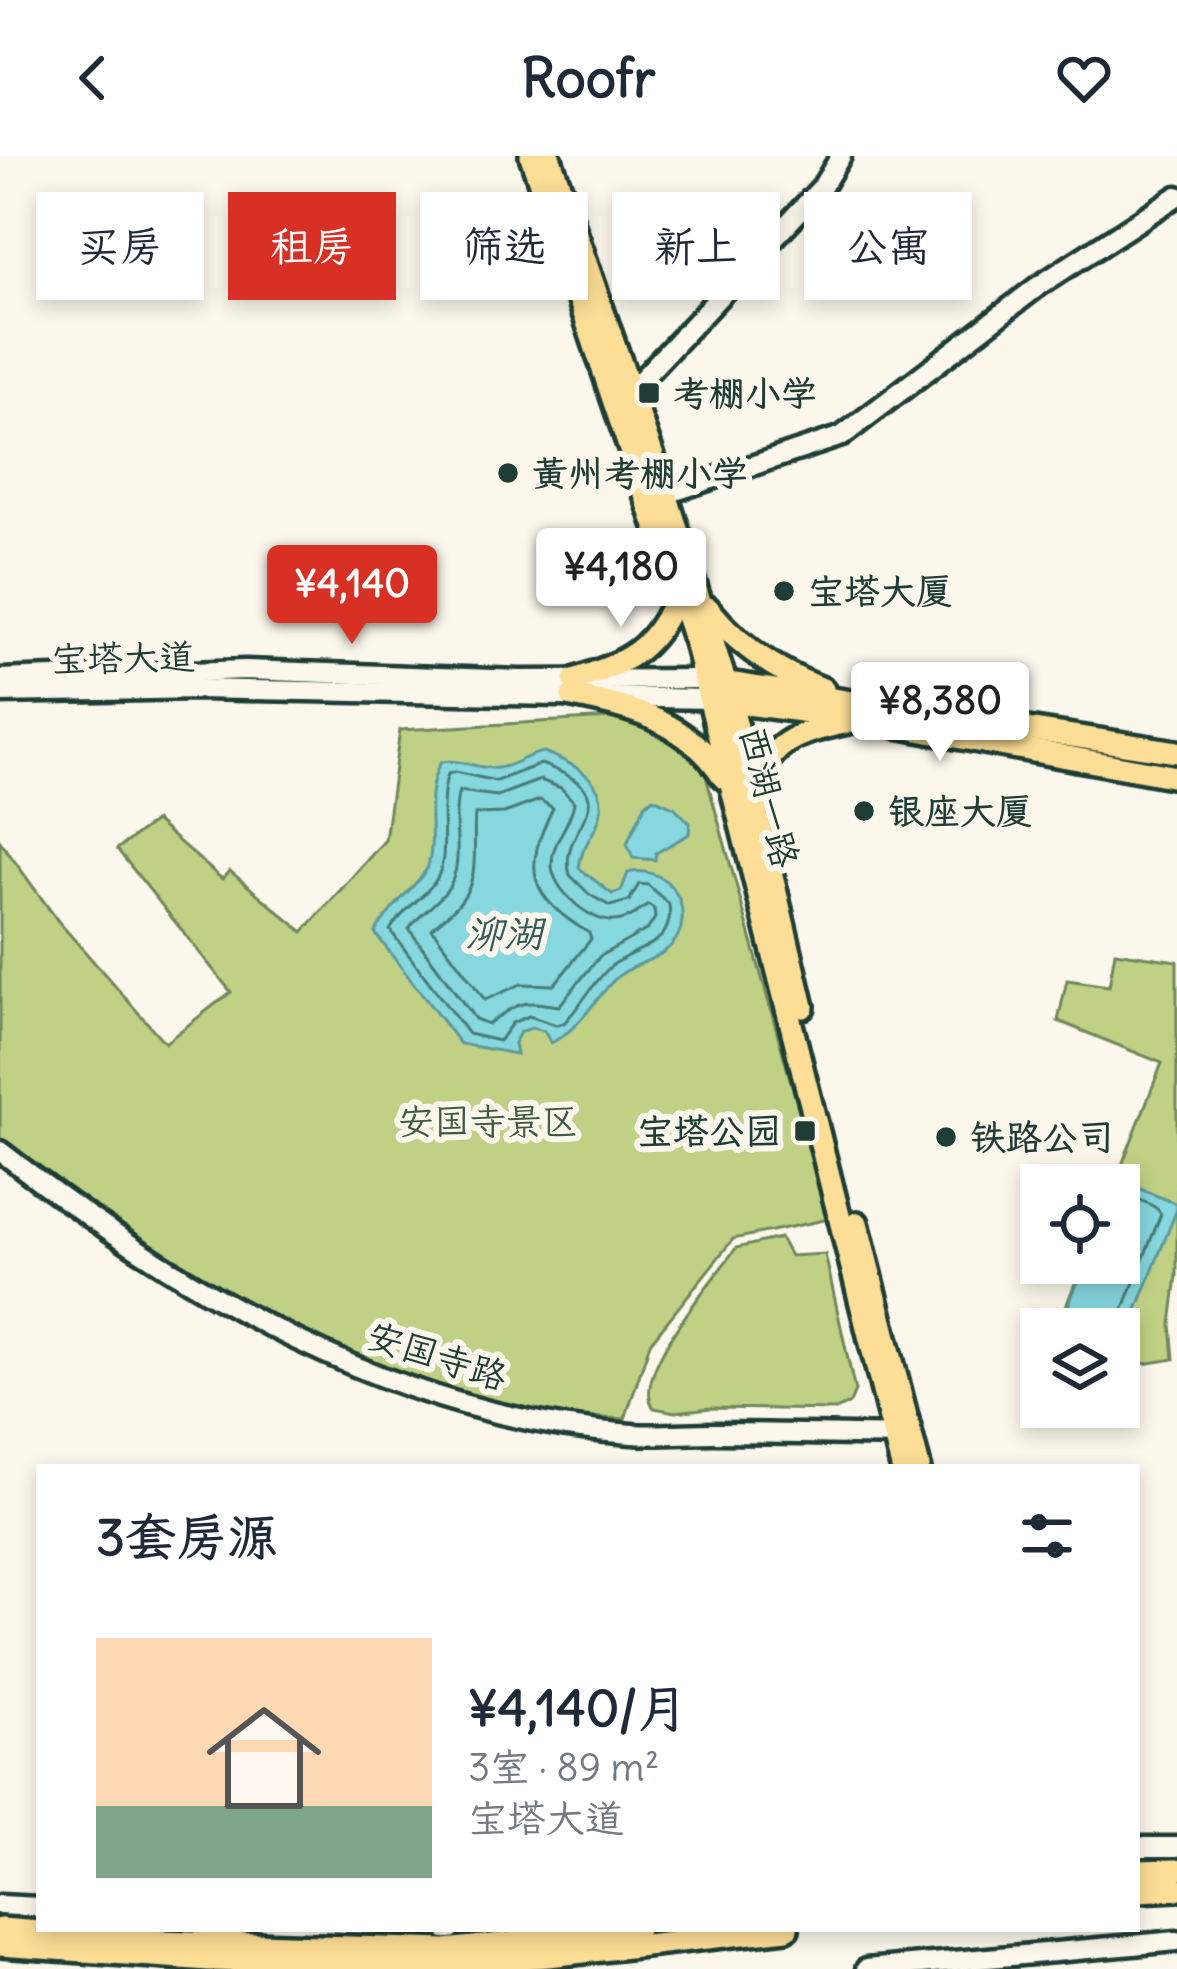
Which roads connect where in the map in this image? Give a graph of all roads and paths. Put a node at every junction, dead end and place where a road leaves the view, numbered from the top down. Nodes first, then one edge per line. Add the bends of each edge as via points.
1 (531, 156) edge
2 (549, 156) edge
3 (842, 156) edge
4 (1177, 196) edge
5 (631, 392) junction
6 (666, 494) junction
7 (688, 592) junction
8 (0, 679) edge
9 (573, 688) junction
10 (718, 691) junction
11 (0, 693) edge
12 (861, 712) junction
13 (1177, 752) edge
14 (1177, 777) edge
15 (744, 796) junction
16 (0, 1150) edge
17 (903, 1436) junction
18 (902, 1464) edge
19 (917, 1464) edge
20 (1140, 1847) edge
21 (1177, 1847) edge
22 (1177, 1870) edge
23 (1140, 1871) edge
24 (1177, 1889) edge
25 (1140, 1892) edge
26 (0, 1905) edge
27 (36, 1907) edge
28 (0, 1929) edge
29 (36, 1932) edge
30 (40, 1932) edge
31 (610, 1932) edge
32 (760, 1932) edge
33 (1177, 1941) edge
34 (0, 1945) edge
35 (866, 1969) edge

1 - 7 main road, 西湖一路
2 - 5 main road, 西湖一路
3 - 5 street
4 - 6 street via 1037,287 842,436
5 - 6 main road, 西湖一路
6 - 7 main road, 西湖一路
7 - 9 main road via 647,648
7 - 10 main road, 西湖一路
7 - 12 main road via 764,662
8 - 9 street, 宝塔大道 via 245,670
9 - 10 street, 宝塔大道
9 - 11 street, 宝塔大道
9 - 15 main road via 655,717 689,739
10 - 12 main road, 宝塔大道
10 - 15 main road, 西湖一路
12 - 13 main road, 宝塔大道
12 - 14 main road, 宝塔大道
12 - 15 main road via 776,748
15 - 17 main road, 西湖一路
16 - 17 street, 安国寺路 via 183,1279 302,1344 441,1396 523,1419 632,1434
17 - 18 main road, 西湖一路
17 - 19 main road, 西湖一路
20 - 21 street
22 - 23 main road
24 - 25 main road
26 - 27 street
28 - 29 main road
30 - 31 main road via 446,1950
32 - 34 main road via 417,1965
33 - 35 street

